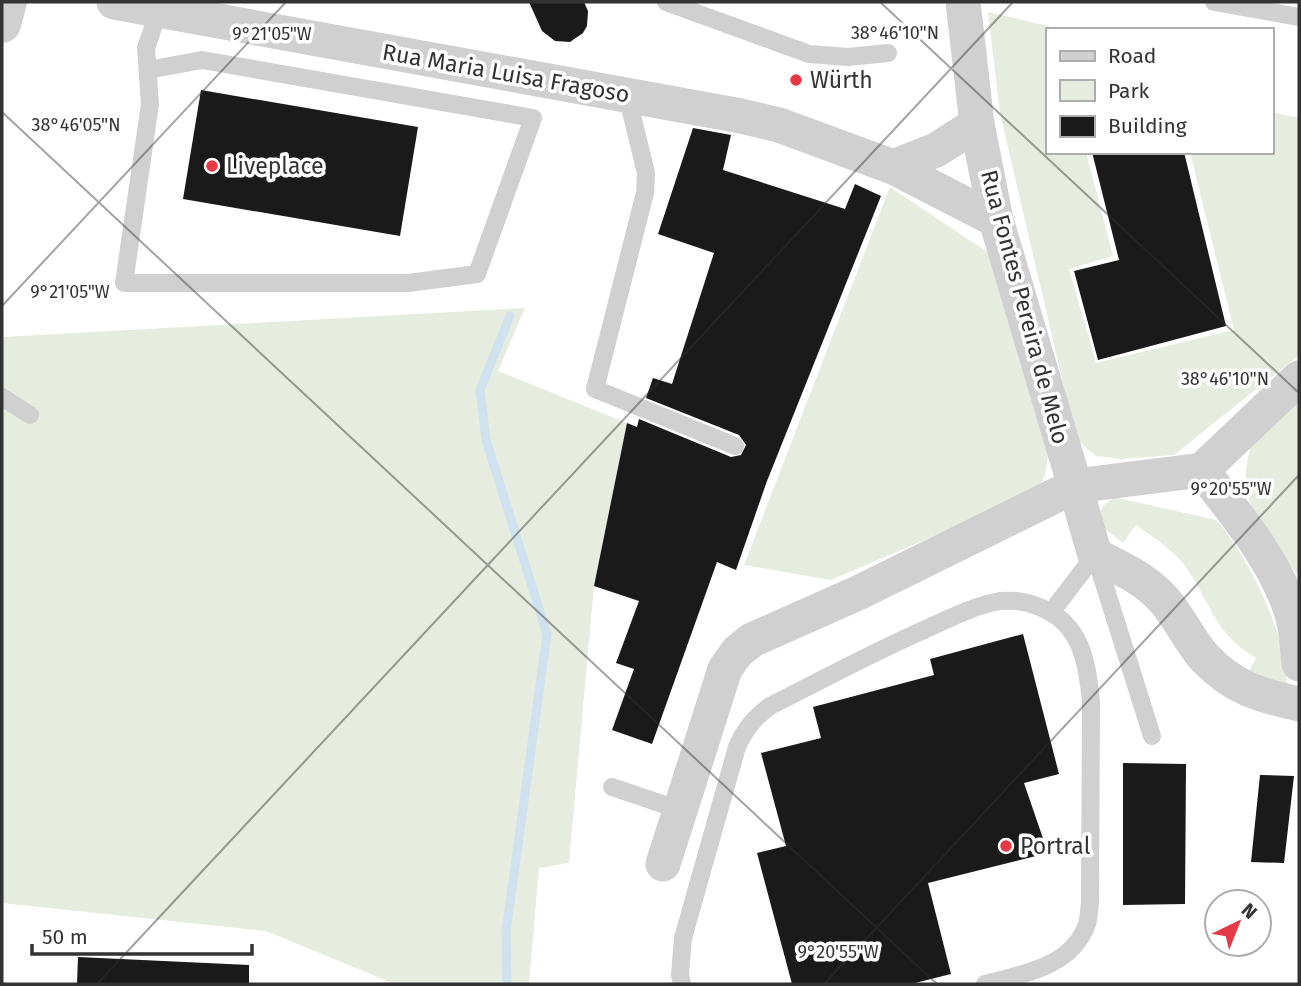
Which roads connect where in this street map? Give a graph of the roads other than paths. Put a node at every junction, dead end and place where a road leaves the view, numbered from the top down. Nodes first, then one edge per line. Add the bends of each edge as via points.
1 (8, 2) edge
2 (114, 2) edge
3 (666, 2) edge
4 (963, 2) edge
5 (1214, 2) edge
6 (161, 6) edge
7 (1299, 17) edge
8 (2, 24) edge
9 (888, 52) dead end
10 (148, 70) junction
11 (627, 95) junction
12 (977, 124) junction
13 (892, 167) junction
14 (996, 220) junction
15 (1299, 378) edge
16 (2, 397) edge
17 (30, 415) dead end
18 (736, 446) dead end
19 (1202, 470) junction
20 (1075, 486) junction
21 (1095, 555) junction
22 (1294, 604) edge
23 (1052, 611) junction
24 (1299, 664) edge
25 (1299, 704) edge
26 (1152, 736) dead end
27 (612, 787) dead end
28 (680, 810) junction
29 (663, 864) dead end
30 (682, 984) edge
31 (985, 984) edge

1 - 8 street
2 - 6 street, Rua Maria Luisa Fragoso
3 - 9 lane via 809,54 848,57
4 - 12 street, Rua Fontes Pereira de Melo
5 - 7 lane
6 - 10 lane via 146,48
6 - 11 street, Rua Maria Luisa Fragoso
10 - 10 lane via 150,104 124,283 408,283 477,274 533,118 202,60
11 - 13 street, Rua Maria Luisa Fragoso via 779,125
11 - 18 lane via 646,173 645,193 595,388
12 - 13 street via 936,150
12 - 14 street, Rua Fontes Pereira de Melo
13 - 14 street, Rua Maria Luisa Fragoso
14 - 20 street, Rua Fontes Pereira de Melo
15 - 19 street
16 - 17 lane
19 - 20 street
19 - 22 street via 1255,541
20 - 21 street, Rua Fontes Pereira de Melo
20 - 28 street via 752,640 737,652 725,669
21 - 23 lane
21 - 25 street via 1143,581 1163,598 1203,656 1227,677 1254,693
21 - 26 lane
22 - 24 street
23 - 30 lane via 1026,601 1000,601 970,610 770,706 754,718 737,747 683,937
23 - 31 lane via 1081,645 1089,680 1087,924 1060,959 1040,970
27 - 28 lane
28 - 29 street

